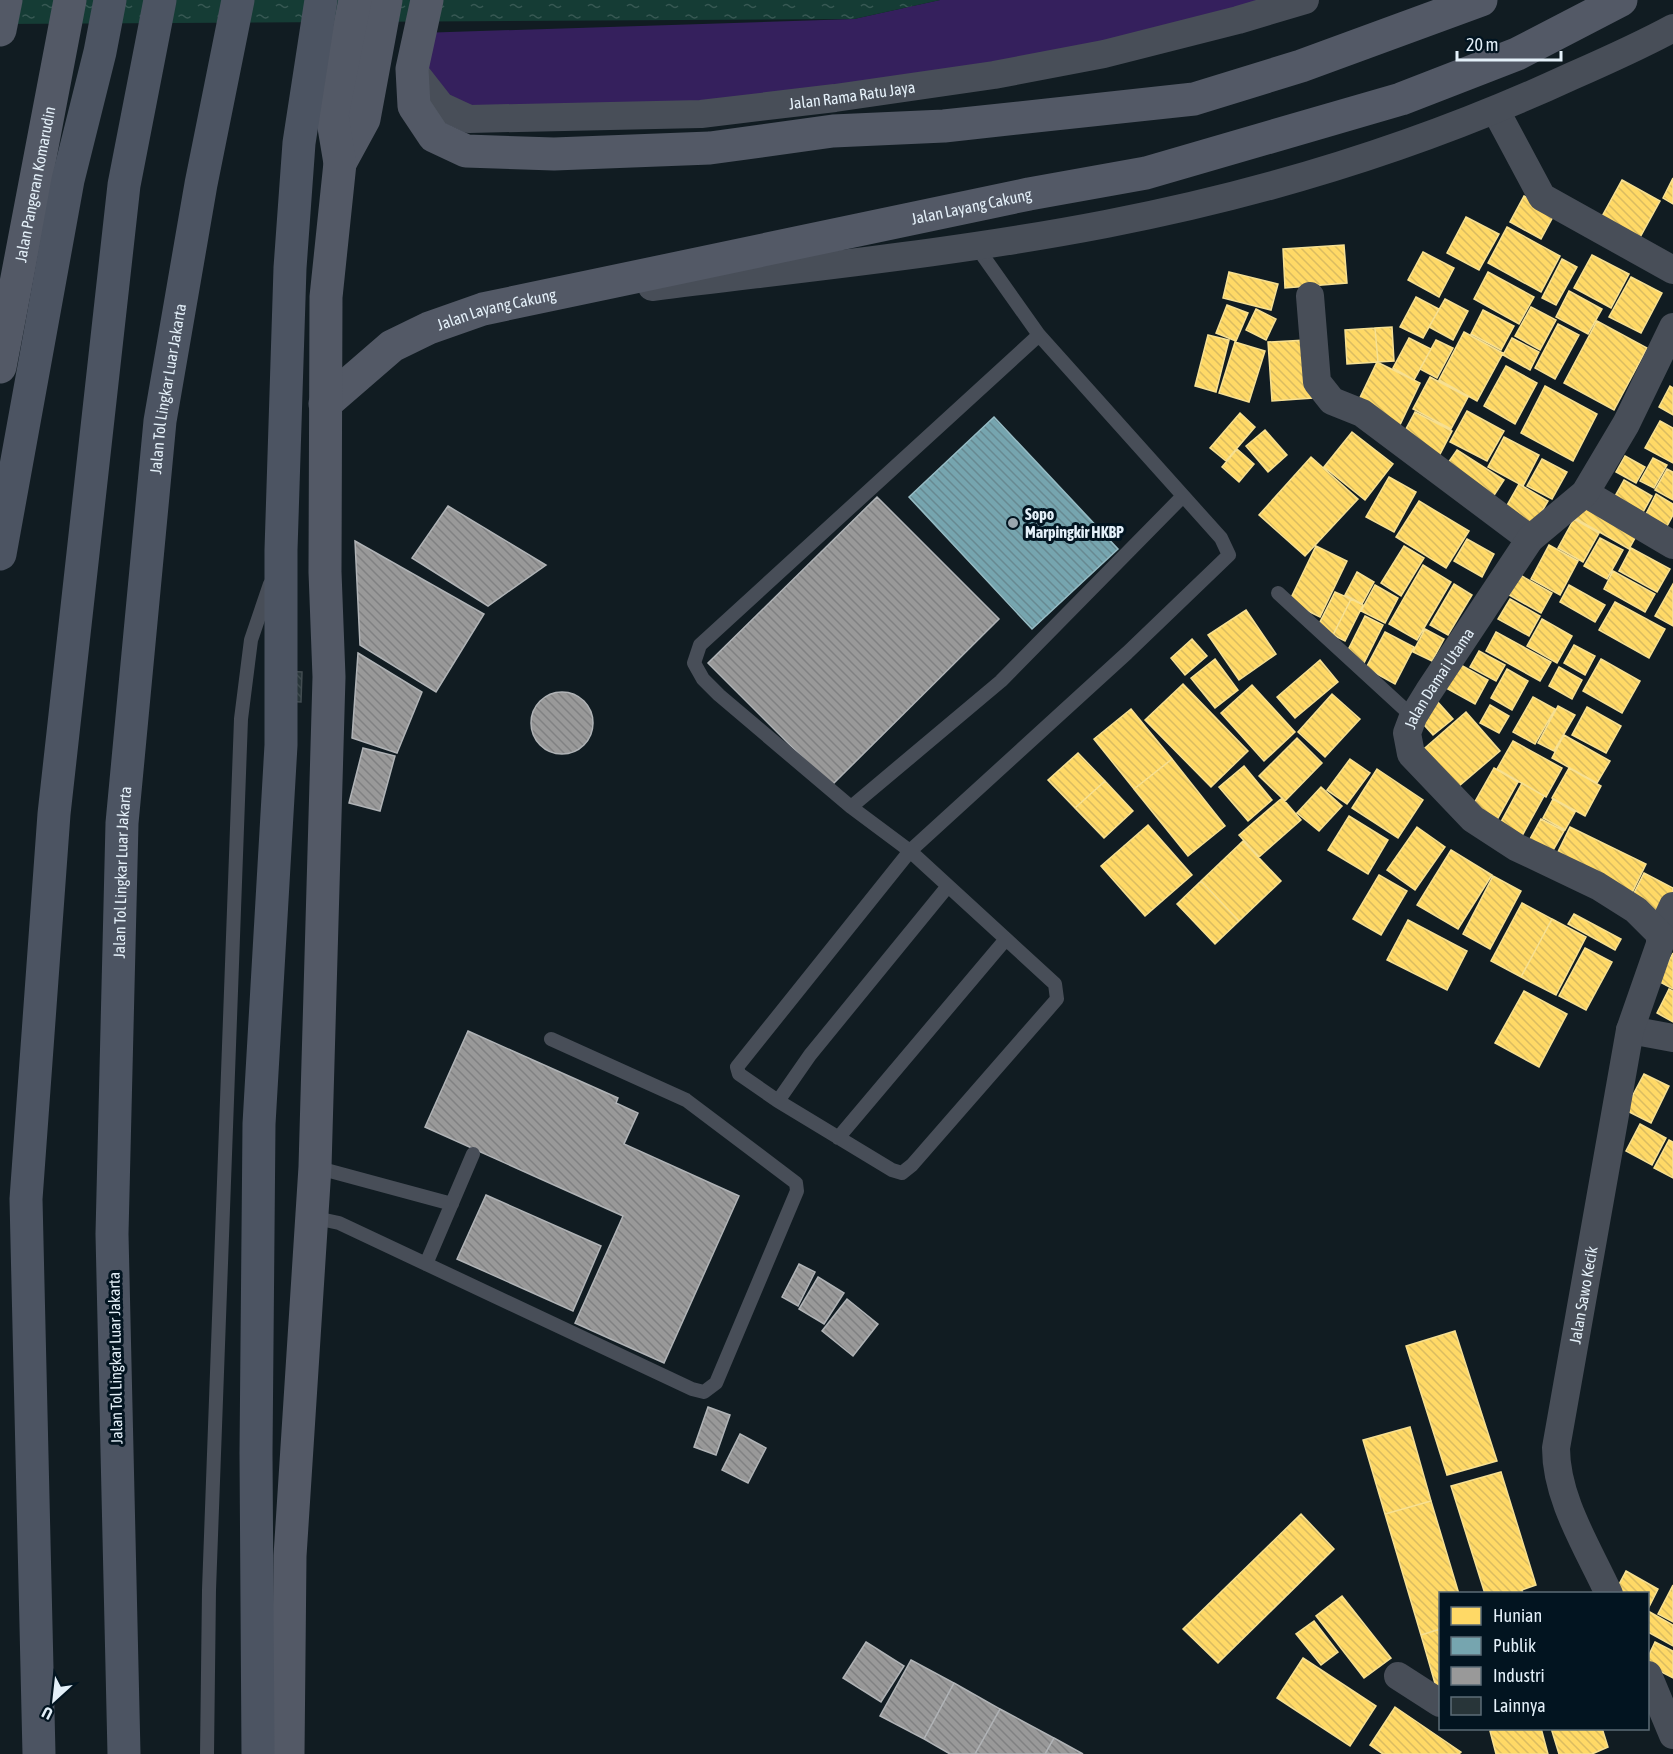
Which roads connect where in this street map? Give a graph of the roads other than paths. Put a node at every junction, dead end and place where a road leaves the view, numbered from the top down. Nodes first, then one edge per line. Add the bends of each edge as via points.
1 (6, 0) edge
2 (70, 0) edge
3 (110, 0) edge
4 (160, 0) edge
5 (238, 0) edge
6 (321, 0) edge
7 (355, 0) edge
8 (386, 0) edge
9 (427, 0) edge
10 (1305, 0) edge
11 (1481, 0) edge
12 (1621, 0) edge
13 (1673, 28) edge
14 (0, 30) edge
15 (412, 69) junction
16 (1496, 111) junction
17 (340, 164) junction
18 (52, 182) junction
19 (0, 234) edge
20 (976, 246) junction
21 (1673, 270) edge
22 (16, 276) junction
23 (1310, 296) dead end
24 (483, 309) junction
25 (1673, 327) edge
26 (1039, 335) junction
27 (0, 367) edge
28 (325, 404) junction
29 (1585, 494) junction
30 (1183, 496) junction
31 (1530, 539) junction
32 (1673, 545) edge
33 (281, 550) junction
34 (0, 554) edge
35 (1278, 593) dead end
36 (1413, 717) junction
37 (851, 807) junction
38 (910, 851) junction
39 (948, 886) junction
40 (1673, 906) edge
41 (1660, 934) junction
42 (1006, 939) junction
43 (1630, 1030) junction
44 (1673, 1038) edge
45 (551, 1039) dead end
46 (778, 1101) junction
47 (838, 1138) junction
48 (473, 1154) dead end
49 (315, 1167) junction
50 (452, 1204) junction
51 (311, 1216) junction
52 (426, 1264) junction
53 (1609, 1592) edge
54 (1398, 1676) dead end
55 (1649, 1679) edge
56 (1439, 1702) edge
57 (1672, 1726) edge
58 (39, 1754) edge
59 (124, 1754) edge
60 (207, 1754) edge
61 (258, 1754) edge
62 (288, 1754) edge

1 - 14 street
2 - 18 street, Jalan Pangeran Komarudin
3 - 18 highway via 100,52
4 - 58 highway via 124,185 54,814 27,1199
5 - 59 highway, Jalan Tol Lingkar Luar Jakarta via 160,421 123,823 112,1234
6 - 33 highway via 299,143 290,268
7 - 17 street via 332,115
8 - 17 street via 364,119
9 - 15 street
10 - 15 street, Jalan Rama Ratu Jaya via 1116,51 994,75 701,114 469,119 441,106
11 - 15 street via 1301,66 1194,99 944,126 833,132 710,148 554,154 466,151 434,136 414,106
12 - 24 street, Jalan Layang Cakung via 1517,54 1401,99 1146,173
13 - 16 street
16 - 20 street via 1355,162 1226,198
16 - 21 street via 1542,197
17 - 28 street via 327,288
18 - 22 street, Jalan Pangeran Komarudin
18 - 34 highway
19 - 22 street
20 - 24 street
20 - 26 lane
22 - 27 street, Jalan Pangeran Komarudin
23 - 31 street via 1317,382 1332,400 1362,413
24 - 28 street, Jalan Layang Cakung via 392,346
25 - 29 street, Jalan Damai Utama via 1626,424
26 - 30 lane
26 - 37 lane via 700,645 697,652 694,663 703,679
28 - 49 street via 329,677
29 - 31 street, Jalan Damai Utama
29 - 32 street
30 - 37 lane via 1002,681
30 - 38 lane via 1227,548 1229,555 1224,562
31 - 36 street, Jalan Damai Utama
33 - 60 lane via 251,640 241,719 209,1590
33 - 61 highway via 281,746 260,1124
35 - 36 lane
36 - 41 street, Jalan Damai Utama via 1407,733 1411,754 1473,819 1516,847 1598,886 1636,910
37 - 38 lane
38 - 39 lane
38 - 46 lane via 736,1067 739,1074
39 - 42 lane
39 - 46 lane
40 - 41 street
41 - 43 street
42 - 47 lane
42 - 47 lane via 1055,984 1057,999 902,1173
43 - 44 street
43 - 53 street, Jalan Sawo Kecik via 1556,1448 1559,1481 1567,1504
45 - 52 lane via 686,1100 796,1184 797,1191 716,1383 704,1392 692,1389
46 - 47 lane
48 - 50 lane
49 - 50 lane
49 - 51 street
50 - 52 lane
51 - 52 lane via 339,1223
51 - 62 street via 290,1556
54 - 56 street
55 - 57 street

